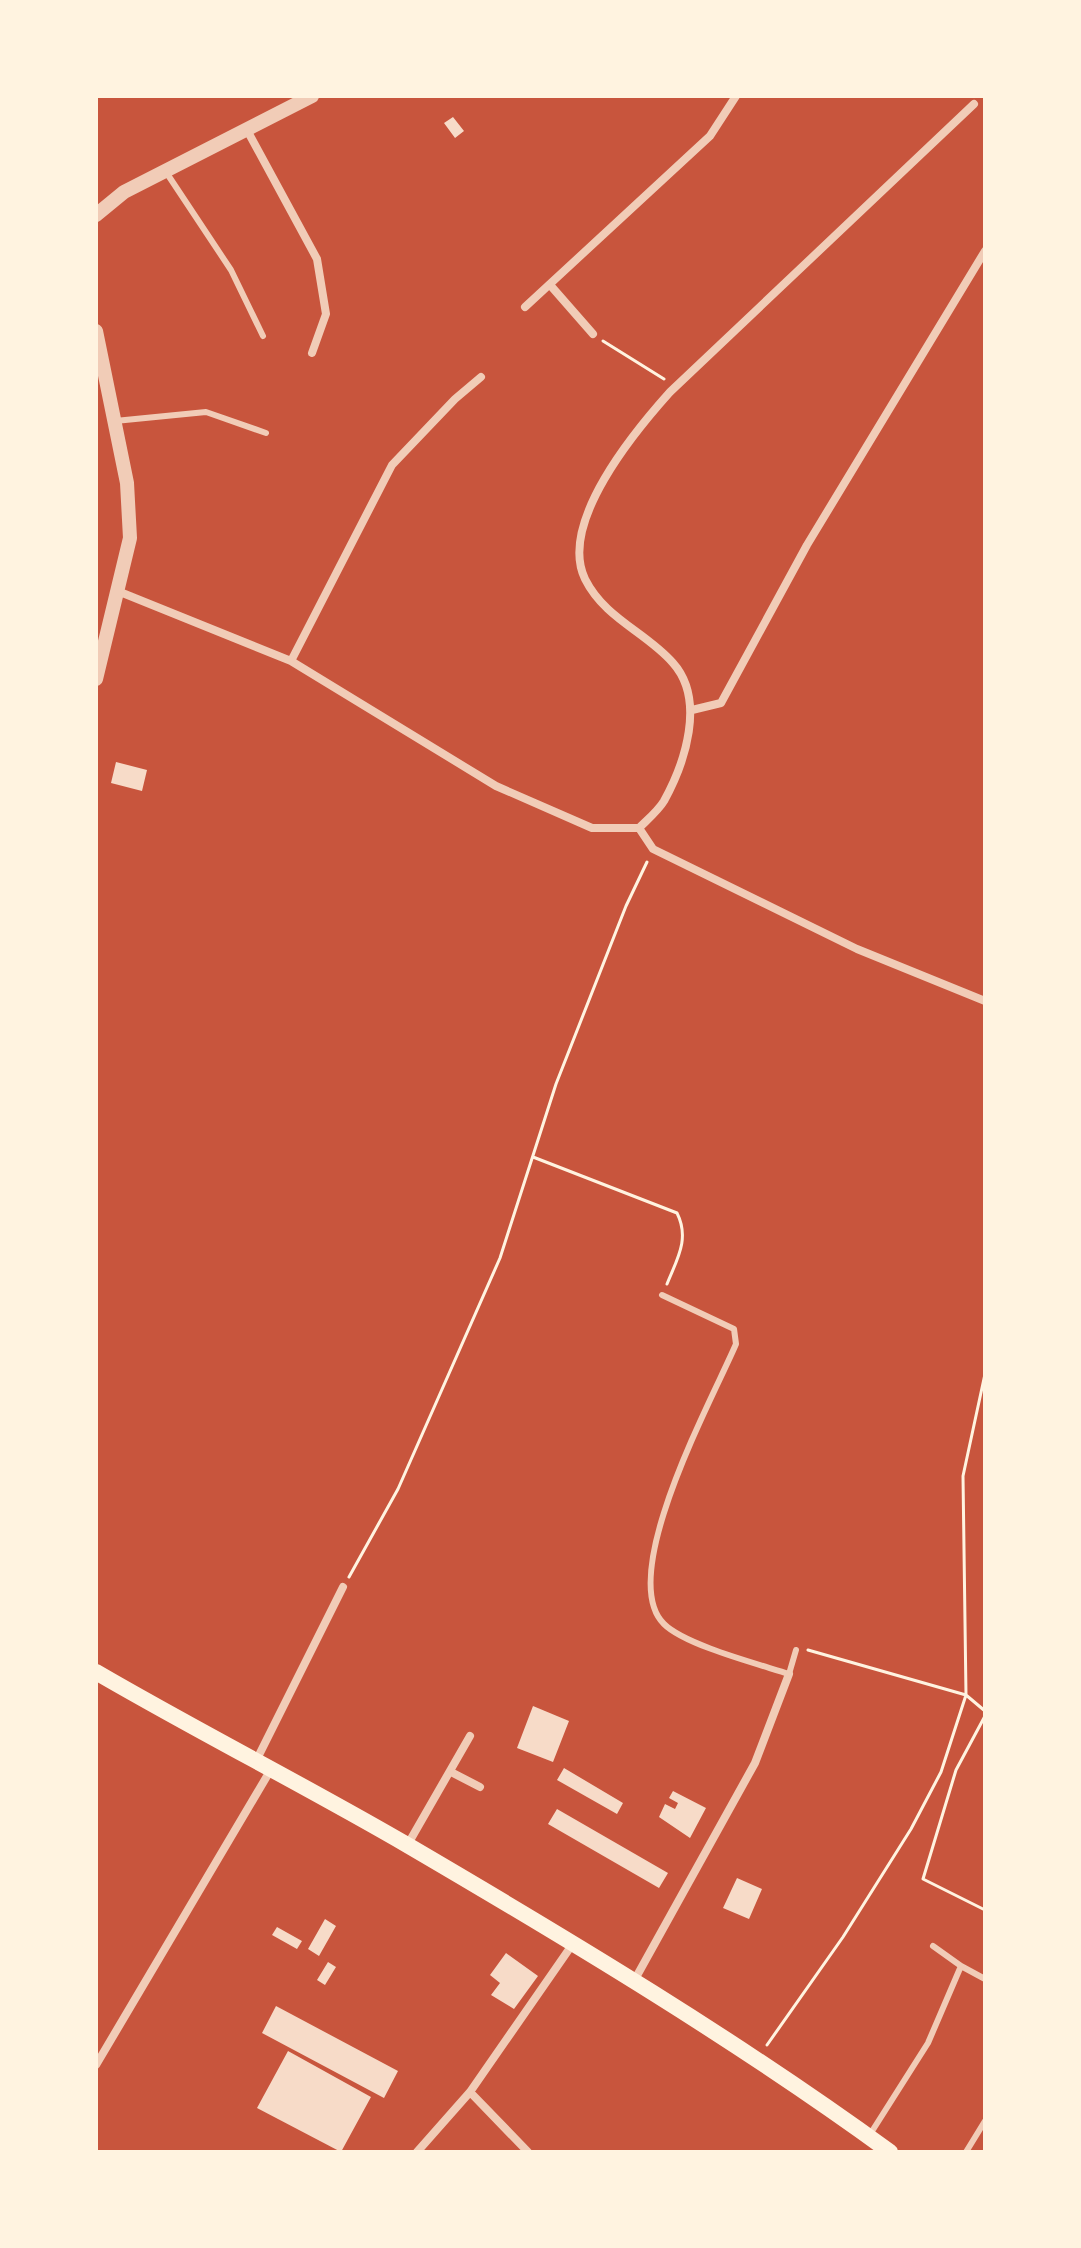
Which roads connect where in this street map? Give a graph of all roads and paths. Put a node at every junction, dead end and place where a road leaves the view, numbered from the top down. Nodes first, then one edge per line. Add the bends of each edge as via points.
1 (312, 96) edge
2 (736, 96) edge
3 (974, 104) dead end
4 (247, 130) junction
5 (166, 172) junction
6 (96, 215) edge
7 (985, 251) edge
8 (551, 286) junction
9 (525, 307) dead end
10 (96, 331) edge
11 (593, 334) joint
12 (263, 336) dead end
13 (312, 353) dead end
14 (481, 377) dead end
15 (675, 387) junction
16 (115, 421) junction
17 (266, 433) dead end
18 (120, 592) junction
19 (291, 661) junction
20 (96, 679) edge
21 (692, 710) junction
22 (639, 828) junction
23 (653, 849) junction
24 (985, 1001) edge
25 (533, 1157) junction
26 (662, 1295) joint
27 (985, 1374) edge
28 (343, 1587) joint
29 (796, 1650) joint
30 (96, 1672) edge
31 (789, 1674) junction
32 (966, 1695) junction
33 (985, 1713) edge
34 (470, 1736) dead end
35 (255, 1763) junction
36 (270, 1771) junction
37 (451, 1772) junction
38 (480, 1787) dead end
39 (407, 1845) junction
40 (985, 1910) edge
41 (572, 1945) junction
42 (933, 1946) dead end
43 (961, 1966) junction
44 (985, 1979) edge
45 (634, 1982) junction
46 (758, 2058) junction
47 (96, 2065) edge
48 (470, 2092) junction
49 (985, 2121) edge
50 (869, 2137) junction
51 (417, 2152) edge
52 (528, 2152) edge
53 (890, 2152) edge
54 (966, 2152) edge

1 - 4 street
2 - 8 street via 710,136
3 - 15 street
4 - 5 street
4 - 13 street via 317,259 326,314
5 - 6 street via 124,192
5 - 12 lane via 231,270
7 - 21 street via 807,545 721,703
8 - 9 street
8 - 11 street
10 - 16 street
11 - 15 path
14 - 19 street via 392,465
15 - 21 street via 636,430 611,470 584,520 582,551 584,578 612,616 673,663 690,690
16 - 17 lane via 206,412
16 - 18 street via 127,483 130,538
18 - 19 street
18 - 20 street
19 - 22 street via 496,786 592,828
21 - 22 street via 663,803
22 - 23 street
23 - 24 street via 857,949
23 - 25 path via 556,1084
25 - 26 path via 677,1213 684,1241
25 - 28 path via 470,1330 398,1489
26 - 31 lane via 720,1319 734,1329 736,1344 673,1480 650,1583 653,1610 665,1626 703,1644
27 - 32 path via 963,1476
28 - 35 street
29 - 31 lane
29 - 32 path
30 - 35 main road
31 - 45 street via 755,1763
32 - 33 path
32 - 46 path via 941,1772 899,1850
33 - 40 path via 956,1770 923,1879
34 - 37 street
35 - 36 main road
36 - 39 main road
36 - 47 street
37 - 38 street
37 - 39 street
39 - 41 main road
41 - 45 main road
41 - 48 street
42 - 43 lane
43 - 44 lane
43 - 50 lane via 928,2043
45 - 46 main road
46 - 50 main road
48 - 51 street
48 - 52 street
49 - 54 lane
50 - 53 main road

